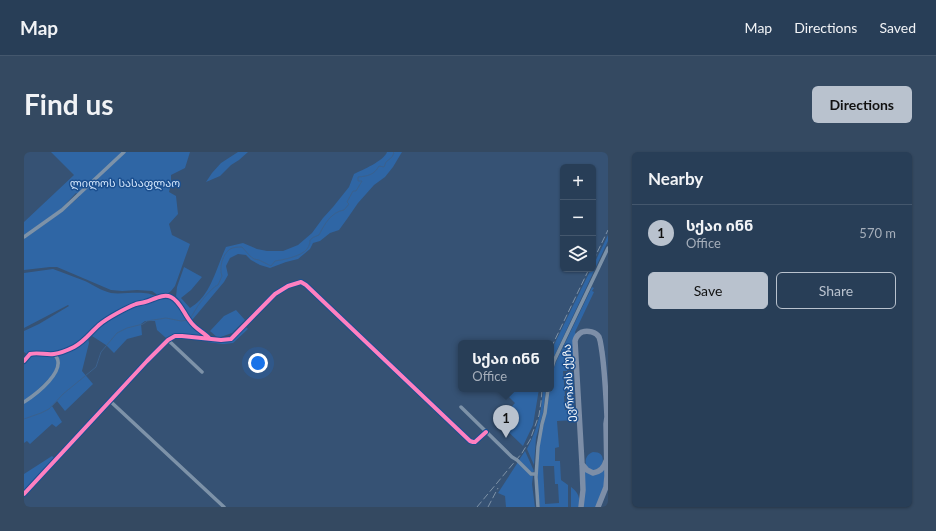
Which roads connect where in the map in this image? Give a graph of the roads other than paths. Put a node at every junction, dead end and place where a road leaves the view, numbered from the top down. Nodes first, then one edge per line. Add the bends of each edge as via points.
1 (124, 152) edge
2 (24, 237) edge
3 (608, 248) edge
4 (210, 339) junction
5 (168, 340) junction
6 (54, 354) junction
7 (26, 355) edge
8 (24, 361) edge
9 (554, 361) edge
10 (202, 372) dead end
11 (548, 392) edge
12 (110, 401) junction
13 (24, 402) edge
14 (460, 407) dead end
15 (486, 432) junction
16 (607, 459) junction
17 (582, 464) junction
18 (536, 474) junction
19 (24, 494) edge
20 (224, 507) edge
21 (538, 507) edge
22 (581, 507) edge
23 (598, 507) edge

1 - 2 street via 62,210
3 - 9 street
4 - 5 street via 175,336
4 - 6 street via 189,321 176,300 166,295 137,304 110,318 75,347
4 - 15 street via 231,339 275,294 301,282 470,441 476,441
5 - 10 street
5 - 12 street
6 - 7 street
6 - 13 street via 59,364 56,372 44,387
7 - 8 street
11 - 18 street via 538,439
12 - 19 street
12 - 20 street
14 - 15 street
15 - 18 street via 530,473
16 - 17 main road via 602,468 593,473
16 - 17 main road, ევროპის ქუჩა via 607,417 601,344 597,335 585,331 579,334 575,341
16 - 23 main road, ევროპის ქუჩა via 606,487
17 - 22 main road, ევროპის ქუჩა
18 - 21 street

